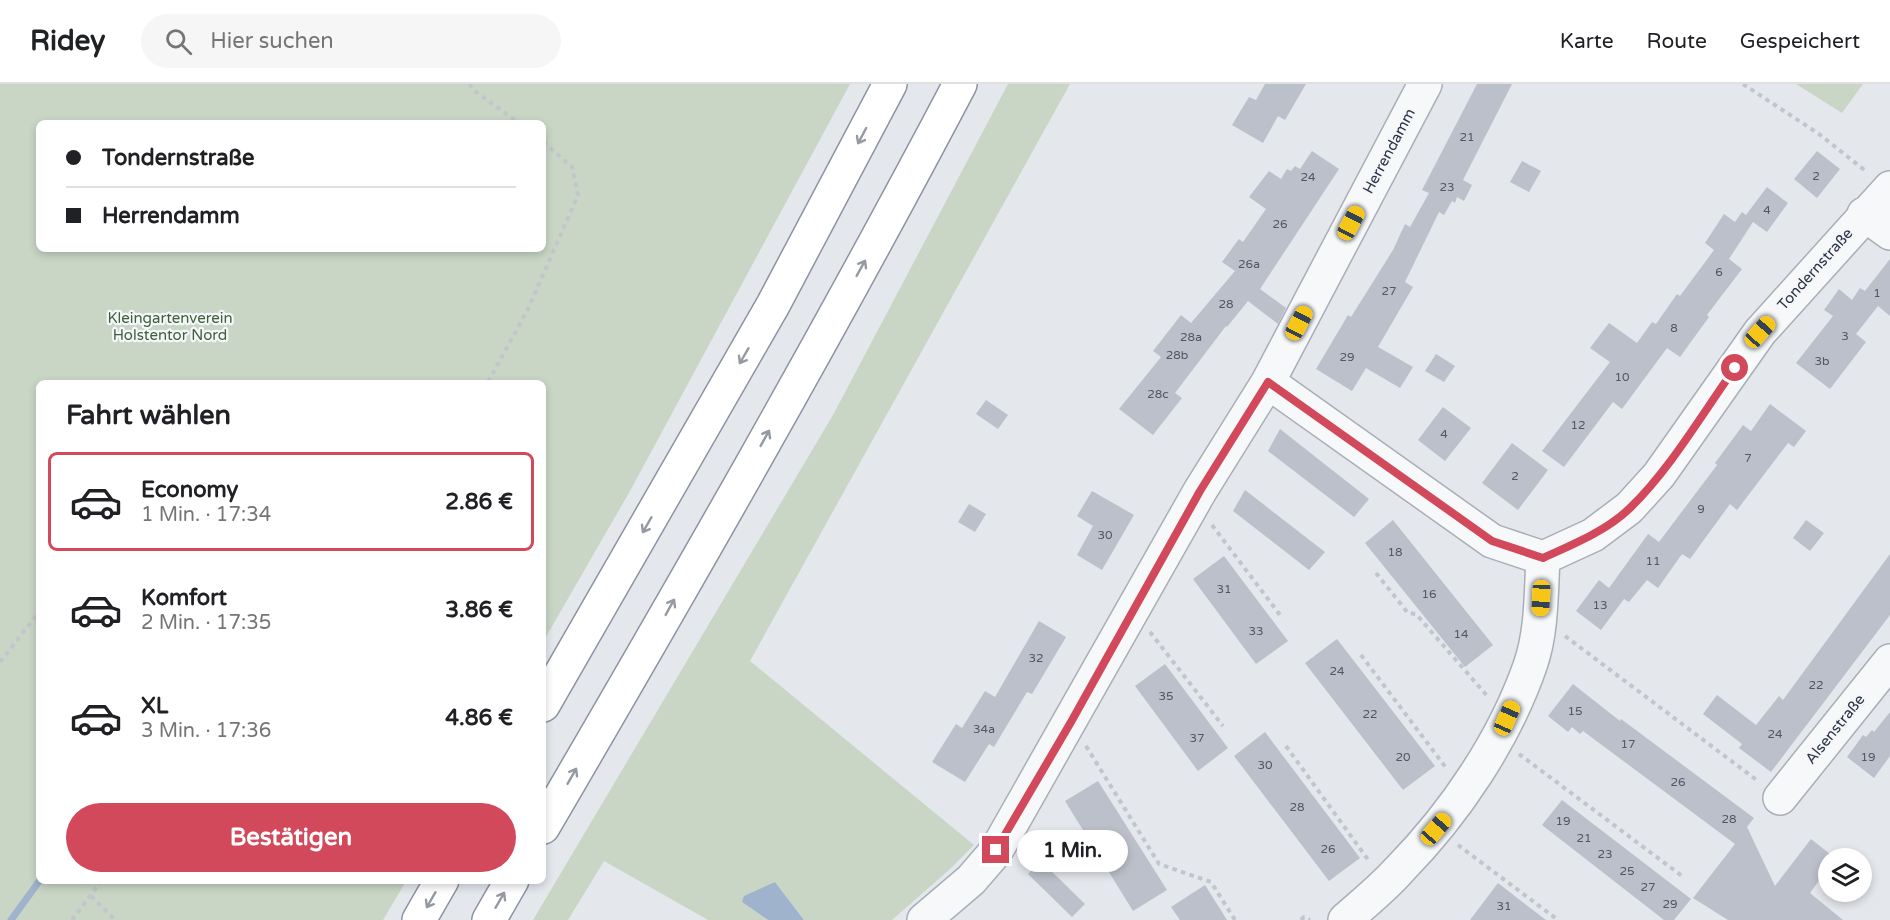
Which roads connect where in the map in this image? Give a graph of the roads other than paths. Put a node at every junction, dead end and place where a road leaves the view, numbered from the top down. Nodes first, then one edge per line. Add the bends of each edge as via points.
1 (890, 84) edge
2 (960, 84) edge
3 (1425, 84) edge
4 (1890, 188) edge
5 (1864, 214) junction
6 (1890, 233) edge
7 (1268, 382) junction
8 (1543, 558) junction
9 (1890, 661) edge
10 (546, 700) edge
11 (1780, 798) road end
12 (546, 822) edge
13 (440, 884) edge
14 (510, 884) edge
15 (419, 920) edge
16 (489, 920) edge
17 (924, 920) edge
18 (1345, 920) edge

1 -> 10 highway via 773,305
12 -> 2 highway via 893,212
3 - 7 street, Herrendamm
4 - 5 street, Tondernstraße
5 - 6 street
5 - 8 street, Tondernstraße via 1760,332 1659,475 1629,508 1593,535
7 - 8 street via 1492,541
7 - 17 street, Herrendamm via 1194,501 996,850 971,880
8 - 18 street via 1540,618 1531,662 1502,728 1455,807 1399,871
9 - 11 street, Alsenstraße
13 -> 15 highway
16 -> 14 highway

